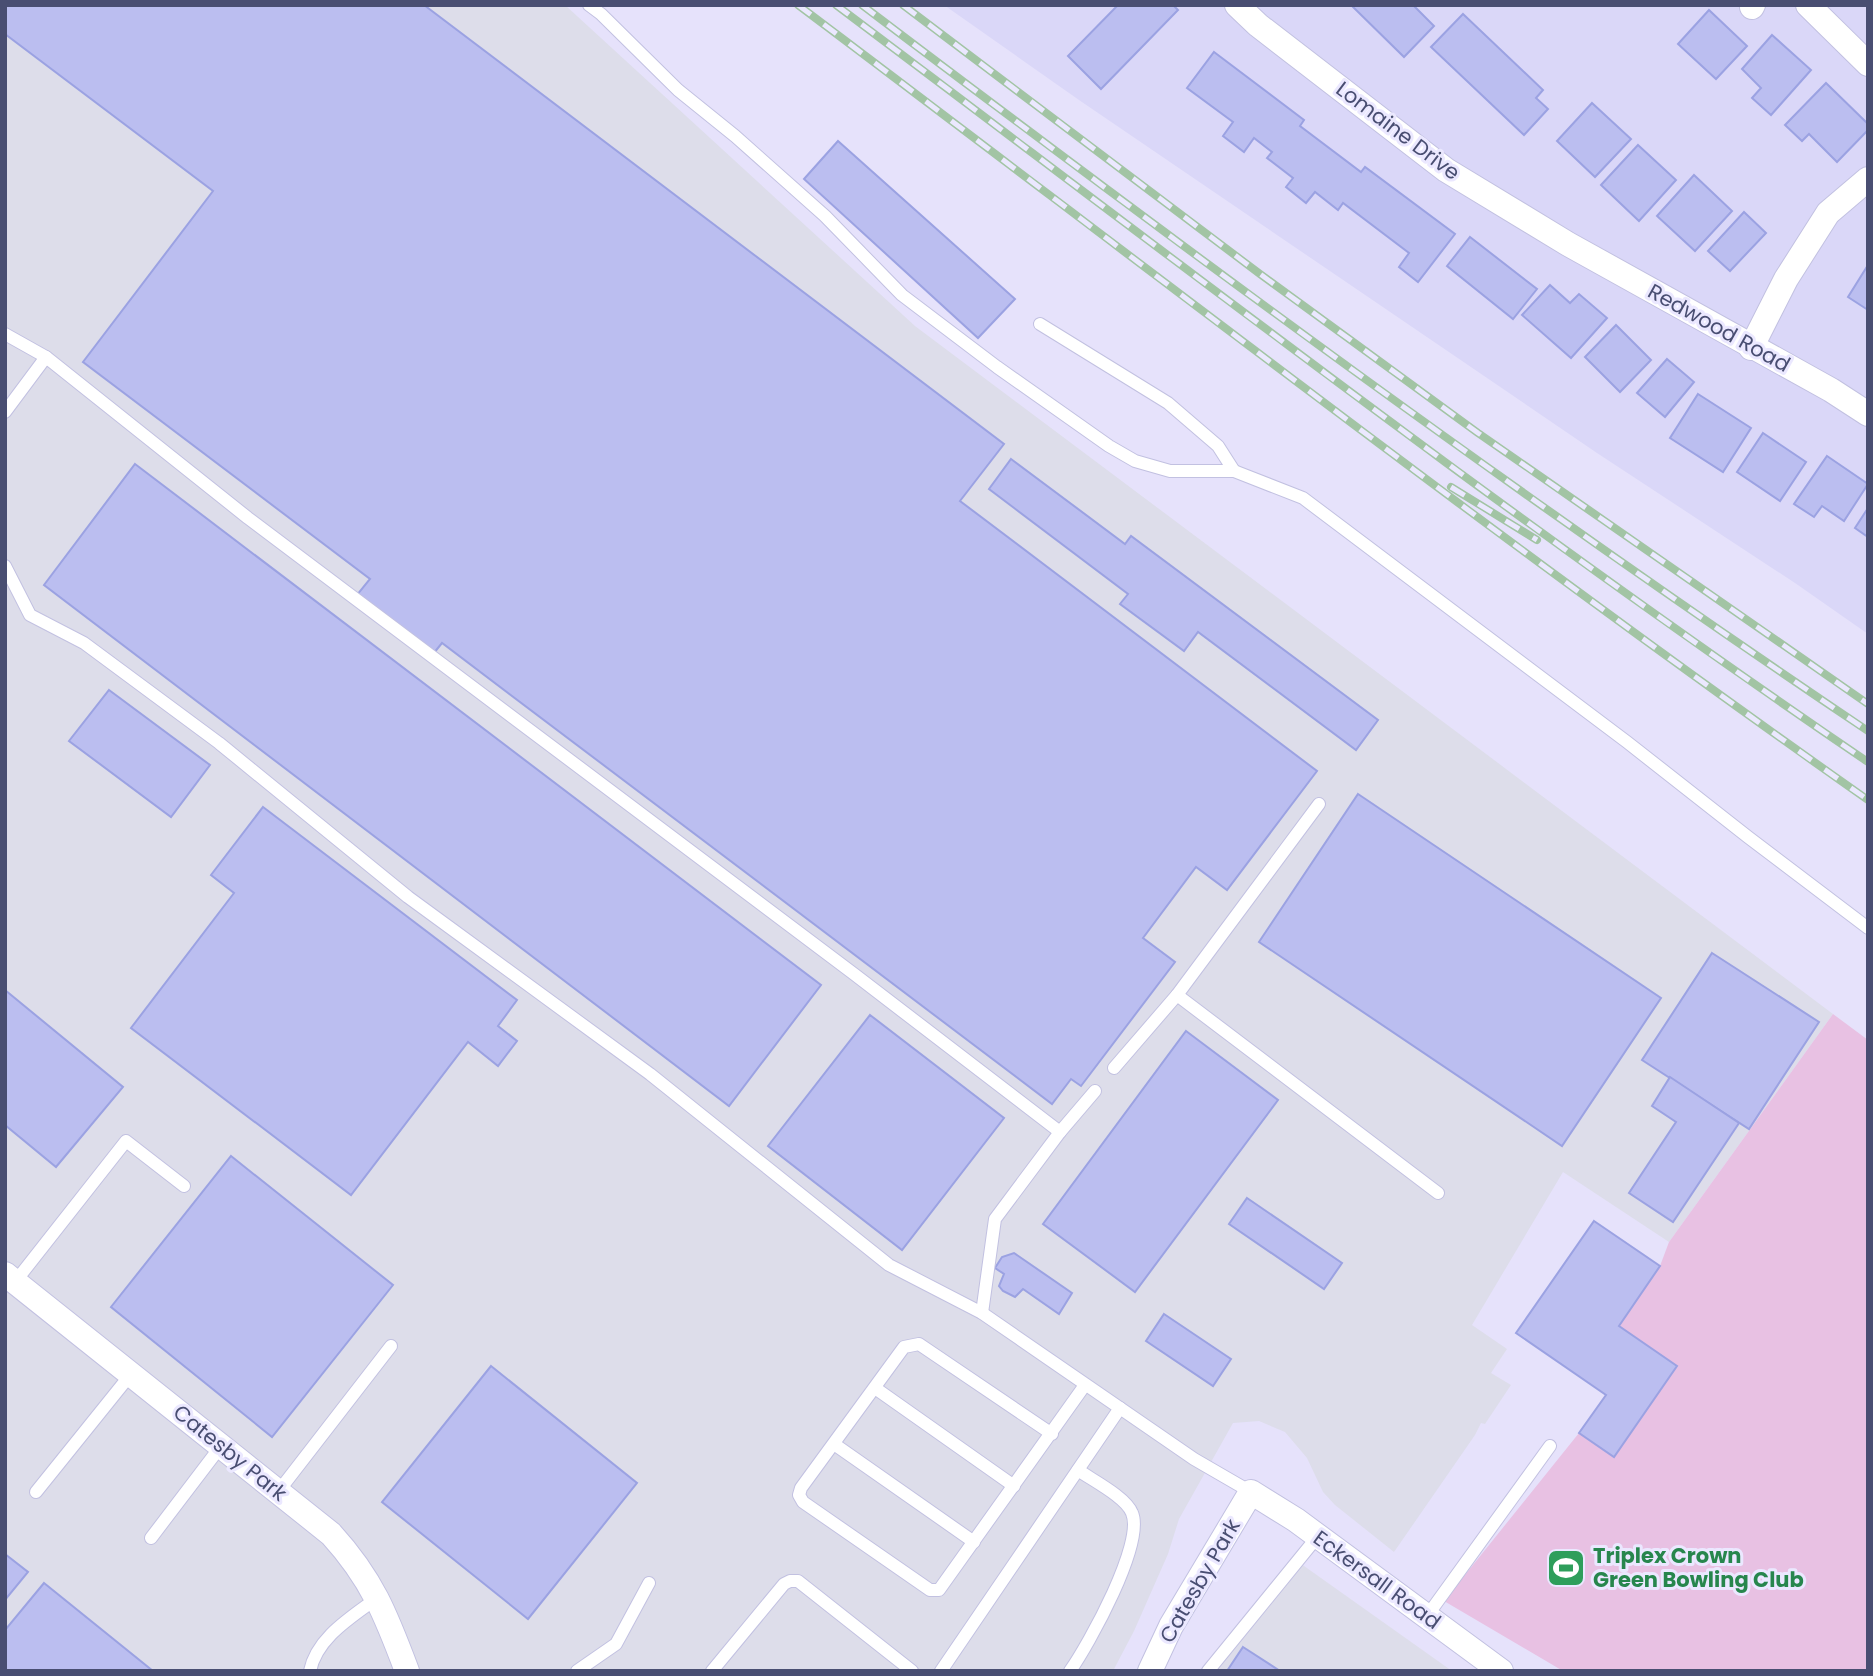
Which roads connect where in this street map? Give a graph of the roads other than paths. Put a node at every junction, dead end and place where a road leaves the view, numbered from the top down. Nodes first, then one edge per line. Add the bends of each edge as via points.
1 (589, 5) edge
2 (1237, 5) edge
3 (1808, 5) edge
4 (1868, 64) edge
5 (1868, 179) edge
6 (1568, 244) joint
7 (1040, 324) dead end
8 (5, 334) edge
9 (1751, 348) junction
10 (46, 356) junction
11 (5, 412) edge
12 (1868, 414) edge
13 (1234, 471) junction
14 (5, 566) edge
15 (1320, 804) dead end
16 (1868, 928) edge
17 (1177, 995) junction
18 (1115, 1068) dead end
19 (1095, 1091) dead end
20 (1060, 1132) junction
21 (184, 1186) dead end
22 (1438, 1193) dead end
23 (10, 1278) edge
24 (982, 1313) junction
25 (391, 1346) dead end
26 (131, 1374) junction
27 (1085, 1385) junction
28 (875, 1388) junction
29 (1120, 1409) junction
30 (1052, 1434) junction
31 (834, 1444) junction
32 (221, 1446) junction
33 (1550, 1446) dead end
34 (1078, 1470) junction
35 (1014, 1486) junction
36 (36, 1492) dead end
37 (278, 1492) junction
38 (1251, 1492) junction
39 (1318, 1536) junction
40 (151, 1538) dead end
41 (974, 1542) junction
42 (649, 1583) dead end
43 (377, 1598) junction
44 (1427, 1616) junction
45 (310, 1671) edge
46 (407, 1671) edge
47 (577, 1671) edge
48 (712, 1671) edge
49 (912, 1671) edge
50 (941, 1671) edge
51 (1070, 1671) edge
52 (1150, 1671) edge
53 (1208, 1671) edge
54 (1501, 1671) edge

1 - 13 lane via 678,90 825,216 902,295 997,367 1135,461 1170,471
2 - 6 street, Lomaine Drive via 1446,170
3 - 4 street
5 - 9 street via 1828,213 1786,279
6 - 9 street, Redwood Road
7 - 13 lane via 1168,403 1218,446
8 - 10 lane
9 - 12 street, Redwood Road
10 - 11 lane
10 - 20 lane via 248,519
13 - 16 lane via 1303,498 1335,521
14 - 24 lane via 30,615 84,643 219,743 408,897 650,1074 889,1265
15 - 17 lane
17 - 18 lane
17 - 22 lane
19 - 20 lane
20 - 24 lane via 995,1219
21 - 23 lane via 126,1141
23 - 26 street, Catesby Park
24 - 27 lane
25 - 37 lane
26 - 32 street, Catesby Park
26 - 36 lane
27 - 29 lane
27 - 30 lane
28 - 30 lane via 904,1347 919,1344
28 - 31 lane
28 - 35 lane
29 - 34 lane
29 - 38 lane
30 - 35 lane
31 - 41 lane
31 - 41 lane via 801,1488 803,1502 930,1590 939,1590
32 - 37 street, Catesby Park
32 - 40 lane
33 - 44 lane
34 - 50 lane
34 - 51 lane via 1128,1504 1134,1527 1125,1564
35 - 41 lane
37 - 43 street, Catesby Park via 337,1542 363,1572
38 - 39 street, Eckersall Road
38 - 52 street, Catesby Park via 1171,1626
39 - 44 street, Eckersall Road
39 - 53 lane
42 - 47 lane via 615,1644
43 - 45 lane via 325,1642
43 - 46 street, Catesby Park
44 - 54 street, Eckersall Road
48 - 49 lane via 790,1581 798,1581

